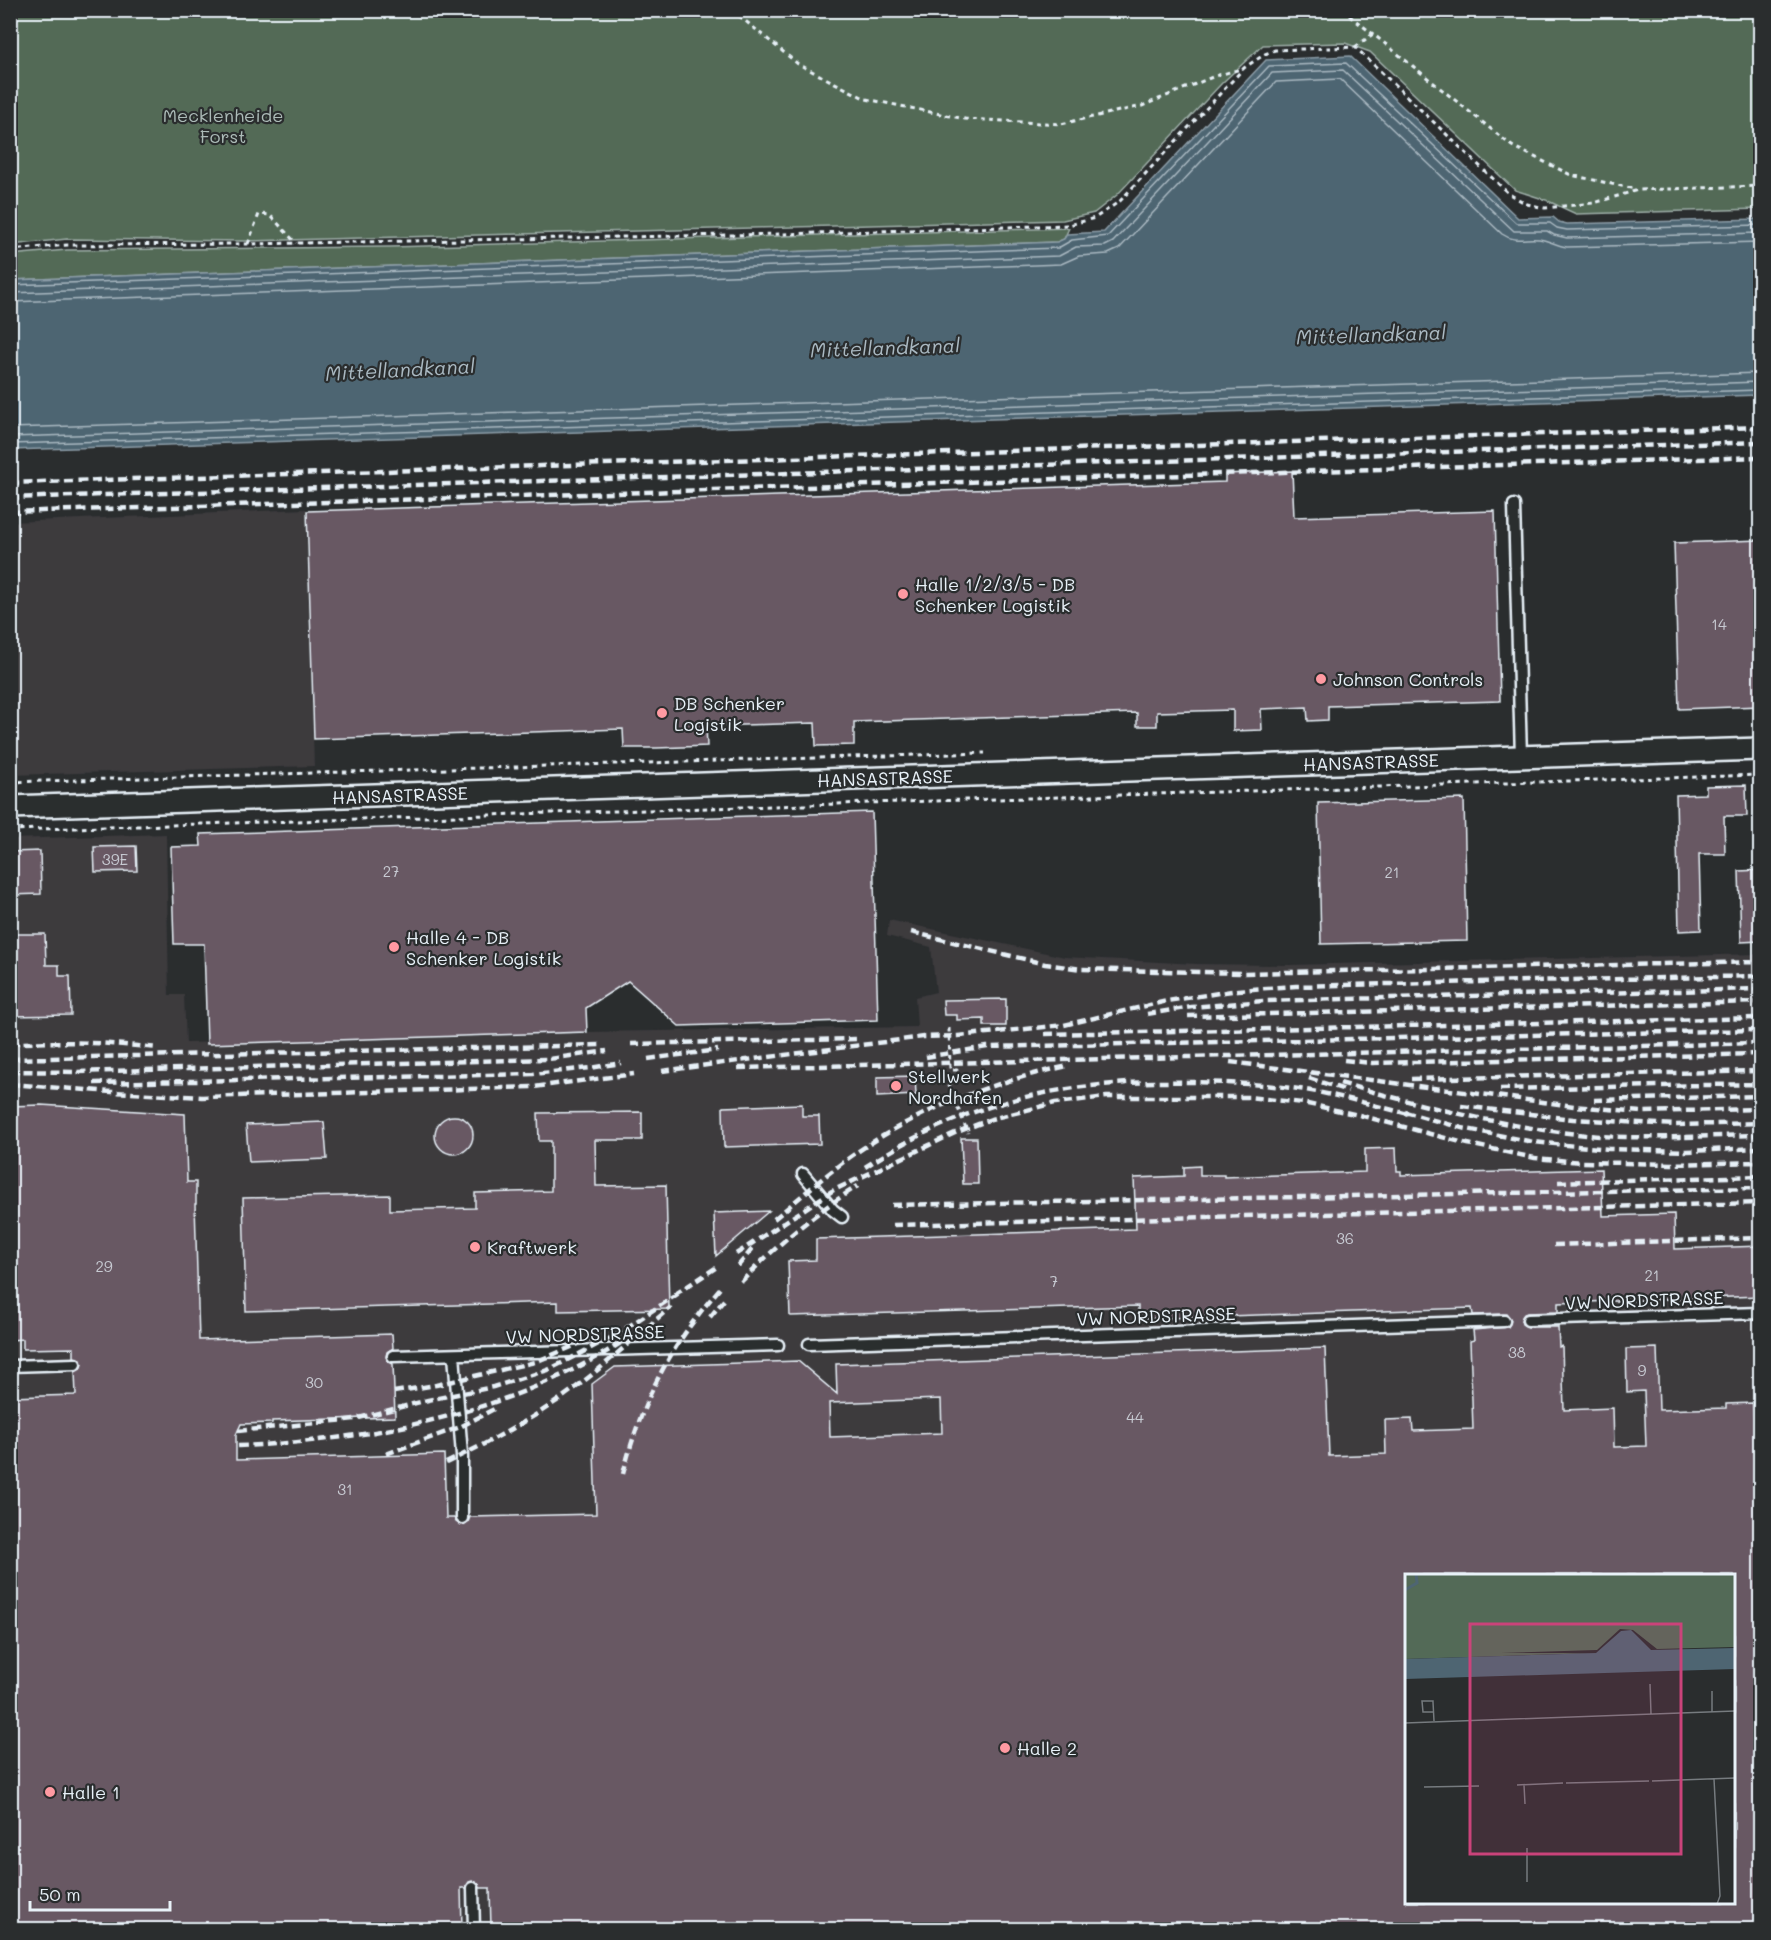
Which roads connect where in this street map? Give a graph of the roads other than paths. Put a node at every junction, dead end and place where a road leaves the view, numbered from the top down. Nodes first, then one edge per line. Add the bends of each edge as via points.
1 (1514, 505) dead end
2 (1761, 749) edge
3 (1521, 757) junction
4 (10, 807) edge
5 (802, 1174) dead end
6 (842, 1217) dead end
7 (1761, 1313) edge
8 (1527, 1320) dead end
9 (1504, 1321) dead end
10 (809, 1344) dead end
11 (778, 1345) dead end
12 (454, 1355) junction
13 (393, 1356) dead end
14 (75, 1364) dead end
15 (10, 1366) edge
16 (462, 1518) dead end
17 (473, 1888) dead end
18 (474, 1929) edge

1 - 3 lane
2 - 3 street, HANSASTRASSE
3 - 4 street, HANSASTRASSE
5 - 6 lane
7 - 8 lane, VW NORDSTRASSE
9 - 10 lane, VW NORDSTRASSE
11 - 12 lane, VW NORDSTRASSE
12 - 13 lane, VW NORDSTRASSE
12 - 16 lane via 462,1455
14 - 15 lane
17 - 18 lane

